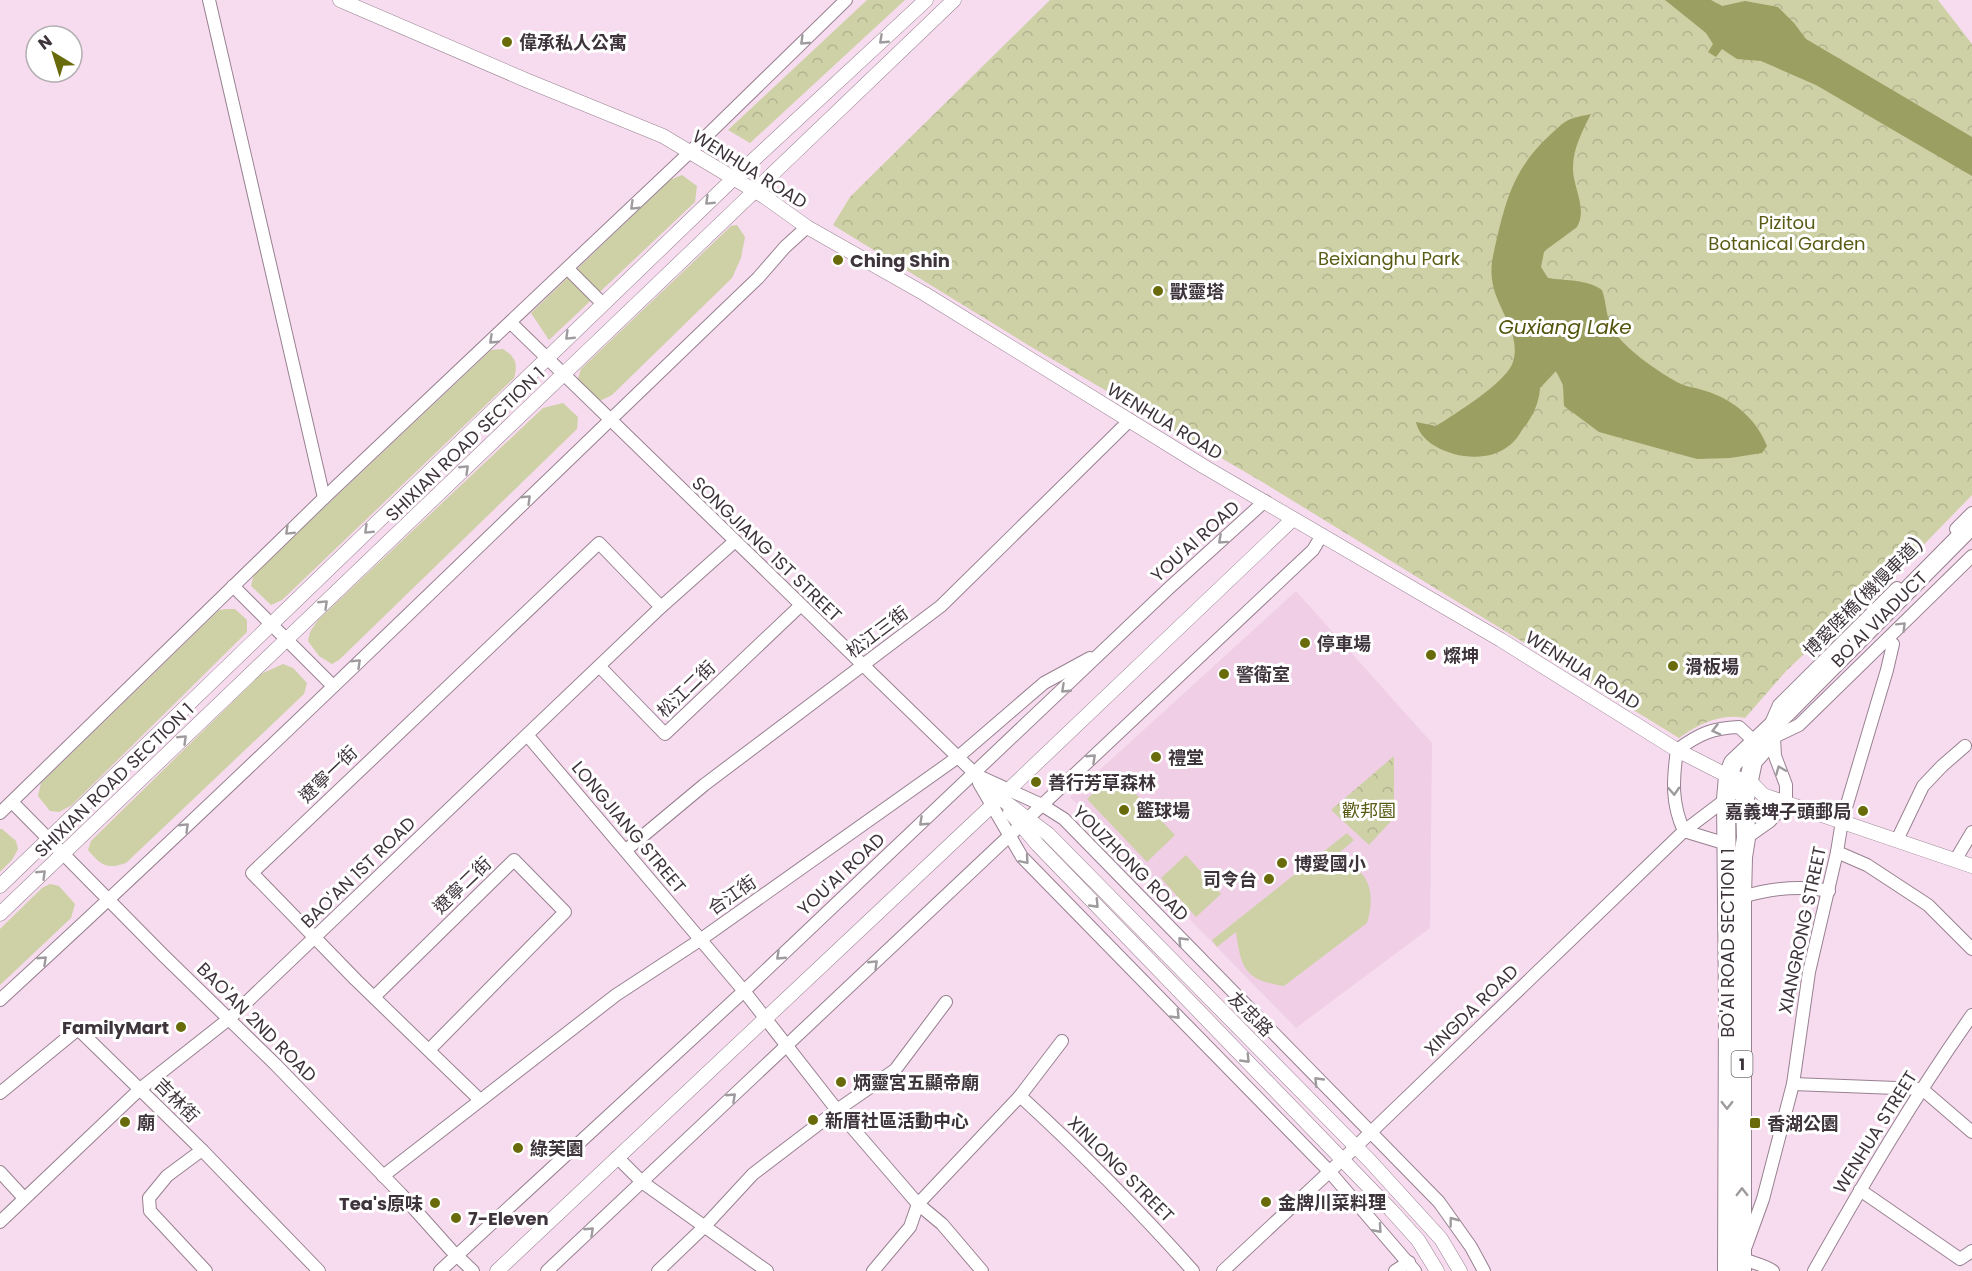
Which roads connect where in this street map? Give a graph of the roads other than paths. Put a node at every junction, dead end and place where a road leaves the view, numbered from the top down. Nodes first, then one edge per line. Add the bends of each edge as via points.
1 (209, 0) edge
2 (340, 0) edge
3 (846, 0) edge
4 (926, 0) edge
5 (954, 0) edge
6 (690, 152) junction
7 (734, 178) junction
8 (754, 190) junction
9 (807, 227) junction
10 (568, 269) junction
11 (603, 304) junction
12 (511, 323) junction
13 (546, 358) junction
14 (563, 375) junction
15 (609, 420) junction
16 (1130, 420) junction
17 (324, 498) junction
18 (1265, 501) junction
19 (1972, 513) edge
20 (1293, 519) junction
21 (1972, 525) edge
22 (1322, 535) junction
23 (1972, 540) edge
24 (734, 542) junction
25 (1972, 556) edge
26 (233, 586) junction
27 (800, 606) junction
28 (661, 607) junction
29 (271, 624) junction
30 (286, 640) junction
31 (1893, 644) dead end
32 (1105, 651) junction
33 (862, 666) junction
34 (600, 667) junction
35 (333, 686) junction
36 (1790, 716) junction
37 (528, 736) junction
38 (1765, 737) junction
39 (1965, 746) dead end
40 (1677, 750) junction
41 (958, 757) junction
42 (974, 774) junction
43 (1728, 776) junction
44 (1750, 781) junction
45 (1000, 798) junction
46 (1726, 799) junction
47 (12, 802) junction
48 (1786, 803) junction
49 (1042, 805) junction
50 (0, 813) edge
51 (1842, 821) junction
52 (1023, 822) junction
53 (1684, 831) junction
54 (1972, 832) edge
55 (1008, 836) junction
56 (1746, 838) junction
57 (49, 839) junction
58 (1897, 840) junction
59 (1727, 844) junction
60 (626, 850) junction
61 (1837, 852) junction
62 (63, 854) junction
63 (1956, 860) junction
64 (1972, 866) edge
65 (0, 886) edge
66 (1828, 891) junction
67 (1742, 897) junction
68 (109, 900) junction
69 (0, 914) edge
70 (315, 938) junction
71 (700, 940) junction
72 (1972, 949) edge
73 (744, 991) junction
74 (374, 997) junction
75 (0, 1000) edge
76 (946, 1002) dead end
77 (1972, 1015) edge
78 (230, 1018) junction
79 (764, 1019) junction
80 (1062, 1041) dead end
81 (786, 1046) junction
82 (429, 1050) junction
83 (1793, 1084) junction
84 (140, 1089) junction
85 (1922, 1089) junction
86 (0, 1093) edge
87 (1020, 1096) junction
88 (480, 1100) junction
89 (837, 1110) junction
90 (1972, 1132) edge
91 (1369, 1133) junction
92 (1355, 1146) junction
93 (202, 1150) junction
94 (617, 1157) junction
95 (1343, 1158) junction
96 (1329, 1171) junction
97 (0, 1172) edge
98 (382, 1176) junction
99 (642, 1182) junction
100 (1860, 1190) junction
101 (24, 1198) junction
102 (918, 1204) junction
103 (0, 1221) edge
104 (704, 1227) junction
105 (1726, 1242) junction
106 (1972, 1251) edge
107 (458, 1256) junction
108 (1742, 1265) edge
109 (1412, 1266) edge
110 (316, 1270) edge
111 (206, 1271) edge
112 (440, 1271) edge
113 (473, 1271) edge
114 (497, 1271) edge
115 (547, 1271) edge
116 (658, 1271) edge
117 (767, 1271) edge
118 (873, 1271) edge
119 (982, 1271) edge
120 (1192, 1271) edge
121 (1223, 1271) edge
122 (1395, 1271) edge
123 (1437, 1271) edge
124 (1460, 1271) edge
125 (1484, 1271) edge
126 (1726, 1271) edge
127 (1773, 1271) edge
128 (1814, 1271) edge

1 - 17 street
2 - 6 street, WENHUA ROAD via 663,136
3 -> 6 street
4 -> 7 street, SHIXIAN ROAD SECTION 1
5 - 8 street, SHIXIAN ROAD SECTION 1
6 - 7 street, WENHUA ROAD
6 -> 10 street
7 - 8 street, WENHUA ROAD
7 -> 11 street, SHIXIAN ROAD SECTION 1
8 - 9 street, WENHUA ROAD
8 - 14 street, SHIXIAN ROAD SECTION 1
9 - 15 street
9 - 16 street, WENHUA ROAD via 925,294
10 - 11 street
10 - 12 street
11 -> 13 street, SHIXIAN ROAD SECTION 1
12 - 13 street, SONGJIANG 1ST STREET
12 -> 17 street
13 - 14 street, SONGJIANG 1ST STREET
13 -> 29 street, SHIXIAN ROAD SECTION 1
14 - 15 street, SONGJIANG 1ST STREET
30 -> 14 street, SHIXIAN ROAD SECTION 1
15 - 24 street, SONGJIANG 1ST STREET
35 -> 15 street
16 - 18 street, WENHUA ROAD
16 - 33 street, 松江三街 via 941,606
17 -> 26 street
18 - 20 street, WENHUA ROAD
18 -> 32 street, YOU'AI ROAD
19 - 36 street, 博愛陸橋(機慢車道)
20 - 22 street, WENHUA ROAD
20 - 45 street
21 - 36 main road, BO'AI VIADUCT / 1
22 - 40 street, WENHUA ROAD
49 -> 22 street via 1313,550
23 - 36 main road, BO'AI VIADUCT / 1
24 - 27 street, SONGJIANG 1ST STREET
24 - 28 street, BAO'AN 1ST ROAD
36 -> 25 street
26 - 29 street
26 - 47 street
27 - 33 street, SONGJIANG 1ST STREET
27 - 34 street, 松江二街 via 665,734
28 - 34 street, BAO'AN 1ST ROAD
28 - 70 street, 遼寧一街 via 599,543 389,741 252,873
29 - 30 street
29 - 57 street, SHIXIAN ROAD SECTION 1
30 - 35 street
62 -> 30 street, SHIXIAN ROAD SECTION 1
31 - 51 street, XIANGRONG STREET
32 - 41 street, 合江街 via 1044,683
32 -> 42 street, YOU'AI ROAD
33 - 41 street, SONGJIANG 1ST STREET
33 - 60 street, 松江三街 via 704,785
34 - 37 street, BAO'AN 1ST ROAD
68 -> 35 street
36 - 38 main road, BO'AI ROAD SECTION 1 / 1
37 - 60 street, LONGJIANG STREET
37 - 70 street, BAO'AN 1ST ROAD
38 -> 40 street via 1739,727 1718,728
38 - 43 main road, BO'AI ROAD SECTION 1 / 1 via 1733,763
38 - 44 main road, BO'AI ROAD SECTION 1 / 1 via 1753,761
48 -> 38 street via 1786,785
39 - 58 street via 1923,786
40 - 43 street, WENHUA ROAD
40 -> 53 street via 1674,800
41 - 42 street, SONGJIANG 1ST STREET
41 - 71 street, 合江街
42 - 45 street, SONGJIANG 1ST STREET
42 -> 73 street, YOU'AI ROAD
43 - 44 street, WENHUA ROAD
43 - 46 main road, BO'AI ROAD SECTION 1 / 1
44 - 46 street, XINGDA ROAD
44 - 48 street, WENHUA ROAD via 1763,795
44 - 56 main road, BO'AI ROAD SECTION 1 / 1 via 1745,799
45 - 49 street, YOUZHONG ROAD
45 - 52 street
45 - 55 street
45 - 79 street
46 - 53 street, XINGDA ROAD
46 - 59 main road, BO'AI ROAD SECTION 1 / 1
47 - 50 street
47 - 57 street, BAO'AN 2ND ROAD
48 - 51 street, WENHUA ROAD
48 - 56 street via 1770,821
49 - 52 street
91 -> 49 street, YOUZHONG ROAD via 1064,819
51 - 58 street, WENHUA ROAD
51 - 61 street, XIANGRONG STREET
52 - 55 street
52 - 92 street, 友忠路 via 1048,834
52 -> 95 street via 1070,879
53 - 59 street
53 - 91 street, XINGDA ROAD
54 - 63 street
81 -> 55 street
55 -> 96 street via 1022,857
56 - 67 main road, BO'AI ROAD SECTION 1 / 1
57 - 62 street, BAO'AN 2ND ROAD
57 - 65 street, SHIXIAN ROAD SECTION 1
58 - 63 street, WENHUA ROAD
59 -> 105 main road, BO'AI ROAD SECTION 1 / 1
60 - 71 street, LONGJIANG STREET
61 - 66 street, XIANGRONG STREET
61 - 72 street via 1867,865 1928,905
62 - 68 street, BAO'AN 2ND ROAD
69 -> 62 street, SHIXIAN ROAD SECTION 1
63 - 64 street, WENHUA ROAD
66 - 67 street via 1812,888
66 - 83 street, XIANGRONG STREET via 1809,972
108 -> 67 main road, BO'AI ROAD SECTION 1 / 1
75 -> 68 street
68 - 78 street, BAO'AN 2ND ROAD
70 - 74 street, 遼寧一街
70 - 78 street, BAO'AN 1ST ROAD
71 - 73 street, LONGJIANG STREET
71 - 88 street, 合江街 via 616,995
73 - 79 street, LONGJIANG STREET
73 - 107 street, YOU'AI ROAD
74 - 82 street, 遼寧一街
74 - 82 street, 遼寧二街 via 514,860 565,912
76 - 89 street via 895,1070
77 - 85 street, WENHUA STREET
78 - 84 street, BAO'AN 1ST ROAD
78 - 98 street, BAO'AN 2ND ROAD
79 - 81 street, LONGJIANG STREET
79 - 94 street
80 - 87 street
81 - 89 street, LONGJIANG STREET
99 -> 81 street
82 - 88 street, 遼寧一街
83 - 85 street
83 - 108 street, XIANGRONG STREET
84 - 86 street, 吉林街 via 78,1029
84 - 93 street, 吉林街
84 - 101 street, BAO'AN 1ST ROAD
85 - 90 street
85 - 100 street, WENHUA STREET
87 - 102 street
87 - 120 street, XINLONG STREET via 1083,1154
88 - 98 street, 合江街
89 - 102 street, LONGJIANG STREET
89 - 104 street via 753,1174
91 - 92 street, XINGDA ROAD
125 -> 91 street, YOUZHONG ROAD via 1472,1247 1439,1202
92 - 95 street, XINGDA ROAD
92 - 124 street, 友忠路 via 1441,1239
93 - 110 street, 吉林街
93 - 111 street via 167,1176 149,1198 150,1211
94 - 99 street
94 - 114 street
95 - 96 street, XINGDA ROAD
95 - 123 street via 1418,1240
96 -> 109 street
96 - 121 street, XINGDA ROAD
97 - 101 street
98 - 107 street, BAO'AN 2ND ROAD
99 - 104 street
115 -> 99 street
100 - 106 street via 1960,1259
100 - 128 street, WENHUA STREET
101 - 103 street, BAO'AN 1ST ROAD
102 - 118 street via 910,1227
102 - 119 street, LONGJIANG STREET via 942,1224
104 - 116 street
104 - 117 street
105 - 108 street
105 - 126 main road, BO'AI ROAD SECTION 1 / 1
107 - 112 street, YOU'AI ROAD
107 - 113 street, BAO'AN 2ND ROAD
108 - 127 street via 1765,1265
109 - 122 street

